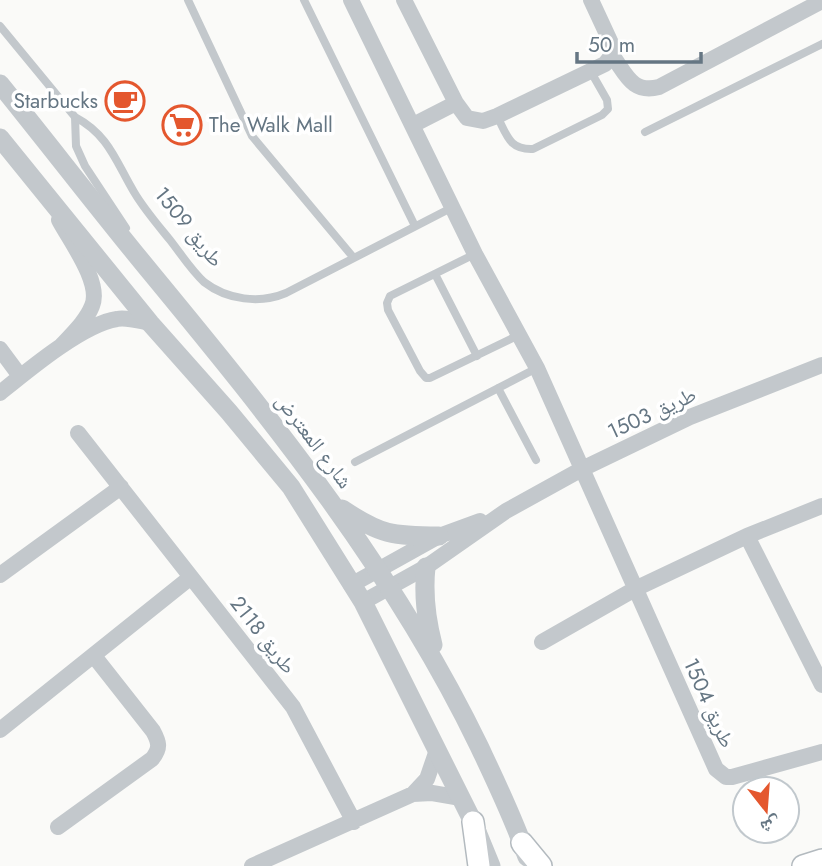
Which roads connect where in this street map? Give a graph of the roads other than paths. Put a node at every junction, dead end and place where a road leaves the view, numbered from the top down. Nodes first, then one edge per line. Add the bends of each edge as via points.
1 (188, 0) edge
2 (304, 0) edge
3 (351, 0) edge
4 (404, 0) edge
5 (591, 0) edge
6 (822, 1) edge
7 (0, 26) edge
8 (822, 44) edge
9 (612, 55) junction
10 (591, 72) junction
11 (0, 84) edge
12 (456, 103) junction
13 (75, 117) junction
14 (497, 117) junction
15 (413, 125) junction
16 (645, 132) dead end
17 (0, 138) edge
18 (43, 191) junction
19 (453, 207) junction
20 (415, 226) junction
21 (475, 254) junction
22 (353, 257) junction
23 (152, 274) junction
24 (435, 274) junction
25 (150, 323) junction
26 (519, 335) junction
27 (62, 345) junction
28 (0, 349) edge
29 (477, 356) junction
30 (822, 365) edge
31 (537, 368) junction
32 (20, 376) junction
33 (498, 388) junction
34 (0, 393) edge
35 (78, 432) dead end
36 (536, 460) dead end
37 (355, 462) dead end
38 (582, 469) junction
39 (121, 487) junction
40 (332, 502) junction
41 (822, 506) edge
42 (506, 511) junction
43 (439, 536) junction
44 (747, 536) junction
45 (426, 566) junction
46 (378, 569) junction
47 (0, 575) edge
48 (191, 577) junction
49 (351, 585) junction
50 (390, 588) junction
51 (635, 589) junction
52 (363, 602) junction
53 (542, 642) dead end
54 (94, 656) junction
55 (438, 666) junction
56 (822, 685) edge
57 (0, 730) edge
58 (437, 750) junction
59 (822, 752) edge
60 (413, 794) junction
61 (461, 798) junction
62 (354, 822) junction
63 (473, 822) junction
64 (58, 827) dead end
65 (522, 843) junction
66 (822, 860) edge
67 (253, 866) edge
68 (479, 866) edge
69 (491, 866) edge
70 (530, 866) edge
71 (541, 866) edge
72 (803, 866) edge

1 - 22 lane via 252,136
2 - 20 lane
3 - 15 street
4 - 12 street
5 - 9 street
6 - 9 street via 659,87 640,89
7 - 13 lane, طريق 1509
8 - 16 lane
9 - 10 street
10 - 14 street
10 - 14 lane via 608,108 533,149 510,143
11 - 23 street, شارع المعترض
12 - 14 street via 467,118 483,121
12 - 15 street
13 - 22 lane, طريق 1509 via 96,131 114,152 143,206 196,274 214,288 248,299 274,298
13 - 23 lane via 76,146 85,166
15 - 19 street
17 - 18 street
18 - 25 street
18 - 27 street via 89,272 94,291 92,308
19 - 20 lane, طريق 1509
19 - 21 street
20 - 22 lane, طريق 1509
21 - 24 lane
21 - 26 street
23 - 40 street, شارع المعترض
24 - 29 lane
24 - 29 lane via 390,296 387,303 414,360 422,375 430,378
25 - 27 street via 114,319
25 - 49 street via 290,487
26 - 29 lane
26 - 31 street
27 - 32 street
28 - 32 street
30 - 38 street, طريق 1503 via 690,417
31 - 33 lane
31 - 38 street
32 - 34 street
33 - 36 lane
33 - 37 lane
35 - 39 street, طريق 2118
38 - 42 street, طريق 1503
38 - 51 street, طريق 1504
39 - 47 street
39 - 48 street, طريق 2118
40 - 43 street via 384,533
40 - 46 street, شارع المعترض
41 - 44 street
42 - 43 street, طريق 1503
42 - 45 street, طريق 1503
43 - 46 street, طريق 1503
44 - 51 street
44 - 56 street
45 - 50 street, طريق 1503
45 - 55 street via 425,615
46 - 49 street, طريق 1503
46 - 50 street, شارع المعترض
48 - 54 street
48 - 62 street, طريق 2118 via 293,707
49 - 52 street
50 - 52 street, طريق 1503
50 - 55 street, شارع المعترض
51 - 53 street
51 - 59 street, طريق 1504 via 720,774 733,777
52 - 58 street
54 - 57 street
54 - 64 street via 153,731 159,748 152,759
55 - 65 street, شارع المعترض
58 - 60 street via 427,779
58 - 61 street
60 - 61 street
60 - 62 street
61 - 63 street
62 - 67 street
63 - 68 main road
63 - 69 street
65 - 70 street, شارع المعترض
65 - 71 main road
66 - 72 main road

